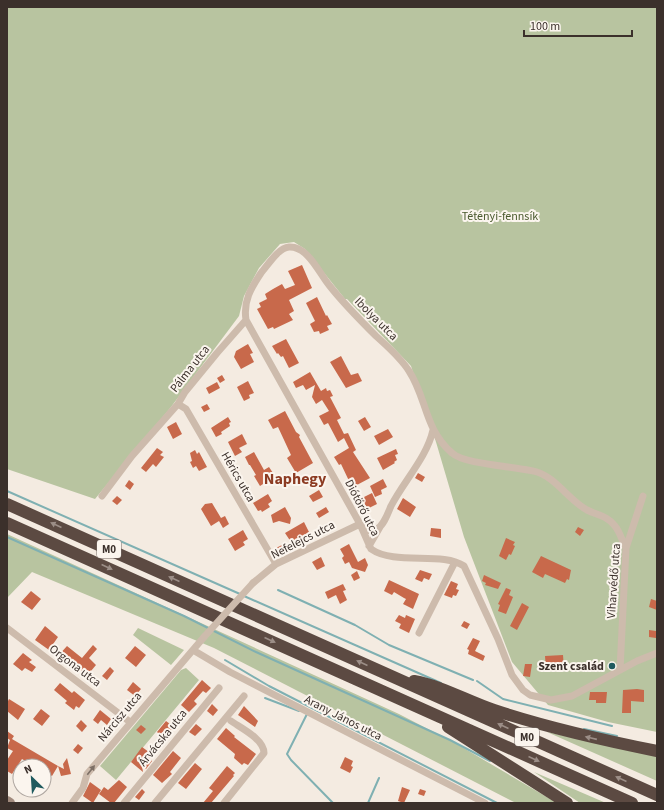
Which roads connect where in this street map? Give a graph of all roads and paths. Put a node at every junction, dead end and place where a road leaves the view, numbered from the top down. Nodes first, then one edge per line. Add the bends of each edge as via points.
1 (246, 320) junction
2 (178, 404) junction
3 (433, 430) junction
4 (102, 496) dead end
5 (643, 496) dead end
6 (7, 504) edge
7 (7, 523) edge
8 (360, 524) junction
9 (380, 527) junction
10 (369, 546) junction
11 (626, 548) junction
12 (455, 562) junction
13 (276, 564) junction
14 (7, 628) edge
15 (419, 632) dead end
16 (193, 650) junction
17 (657, 653) edge
18 (620, 670) junction
19 (397, 679) junction
20 (219, 688) dead end
21 (244, 696) dead end
22 (409, 703) junction
23 (231, 721) dead end
24 (130, 722) junction
25 (657, 751) edge
26 (657, 795) edge
27 (7, 801) edge
28 (10, 803) edge
29 (72, 803) edge
30 (124, 803) edge
31 (155, 803) edge
32 (224, 803) edge
33 (484, 803) edge
34 (567, 803) edge
35 (632, 803) edge

1 - 2 street, Pálma utca via 216,353
1 - 3 street, Ibolya utca via 246,299 270,261 281,250 289,247 301,249 356,315 403,363 414,381
1 - 8 street, Diótörő utca
2 - 4 street, Pálma utca via 132,456
2 - 13 street, Hérics utca via 186,409
3 - 9 street via 426,450 401,487
3 - 11 street via 454,455 478,462 537,472 549,478 572,500 606,518 615,526
5 - 11 street, Viharvédő utca
19 -> 6 highway, M0
7 -> 22 highway, M0
8 - 9 street via 366,530 372,531
8 - 10 street, Diótörő utca
8 - 13 street, Nefelejcs utca
9 - 10 street
10 - 12 street, Diótörő utca via 377,552 397,557
11 - 18 street, Viharvédő utca
12 - 15 street
12 - 18 street via 467,569 508,665 524,690 537,698 551,700 572,696
13 - 16 street, Nefelejcs utca, bridge via 253,583
14 - 24 street, Orgona utca
16 - 24 street, Nárcisz utca
16 - 33 street, Arany János utca via 230,672
17 - 18 street
25 -> 19 highway via 551,728 493,710 432,684
26 -> 19 highway, M0
20 - 30 street, Árvácska utca
21 - 31 street
22 - 34 highway
22 -> 35 highway, M0
23 - 32 street via 260,743 264,753
29 -> 24 street, Nárcisz utca via 83,788 86,774
27 - 28 main road

